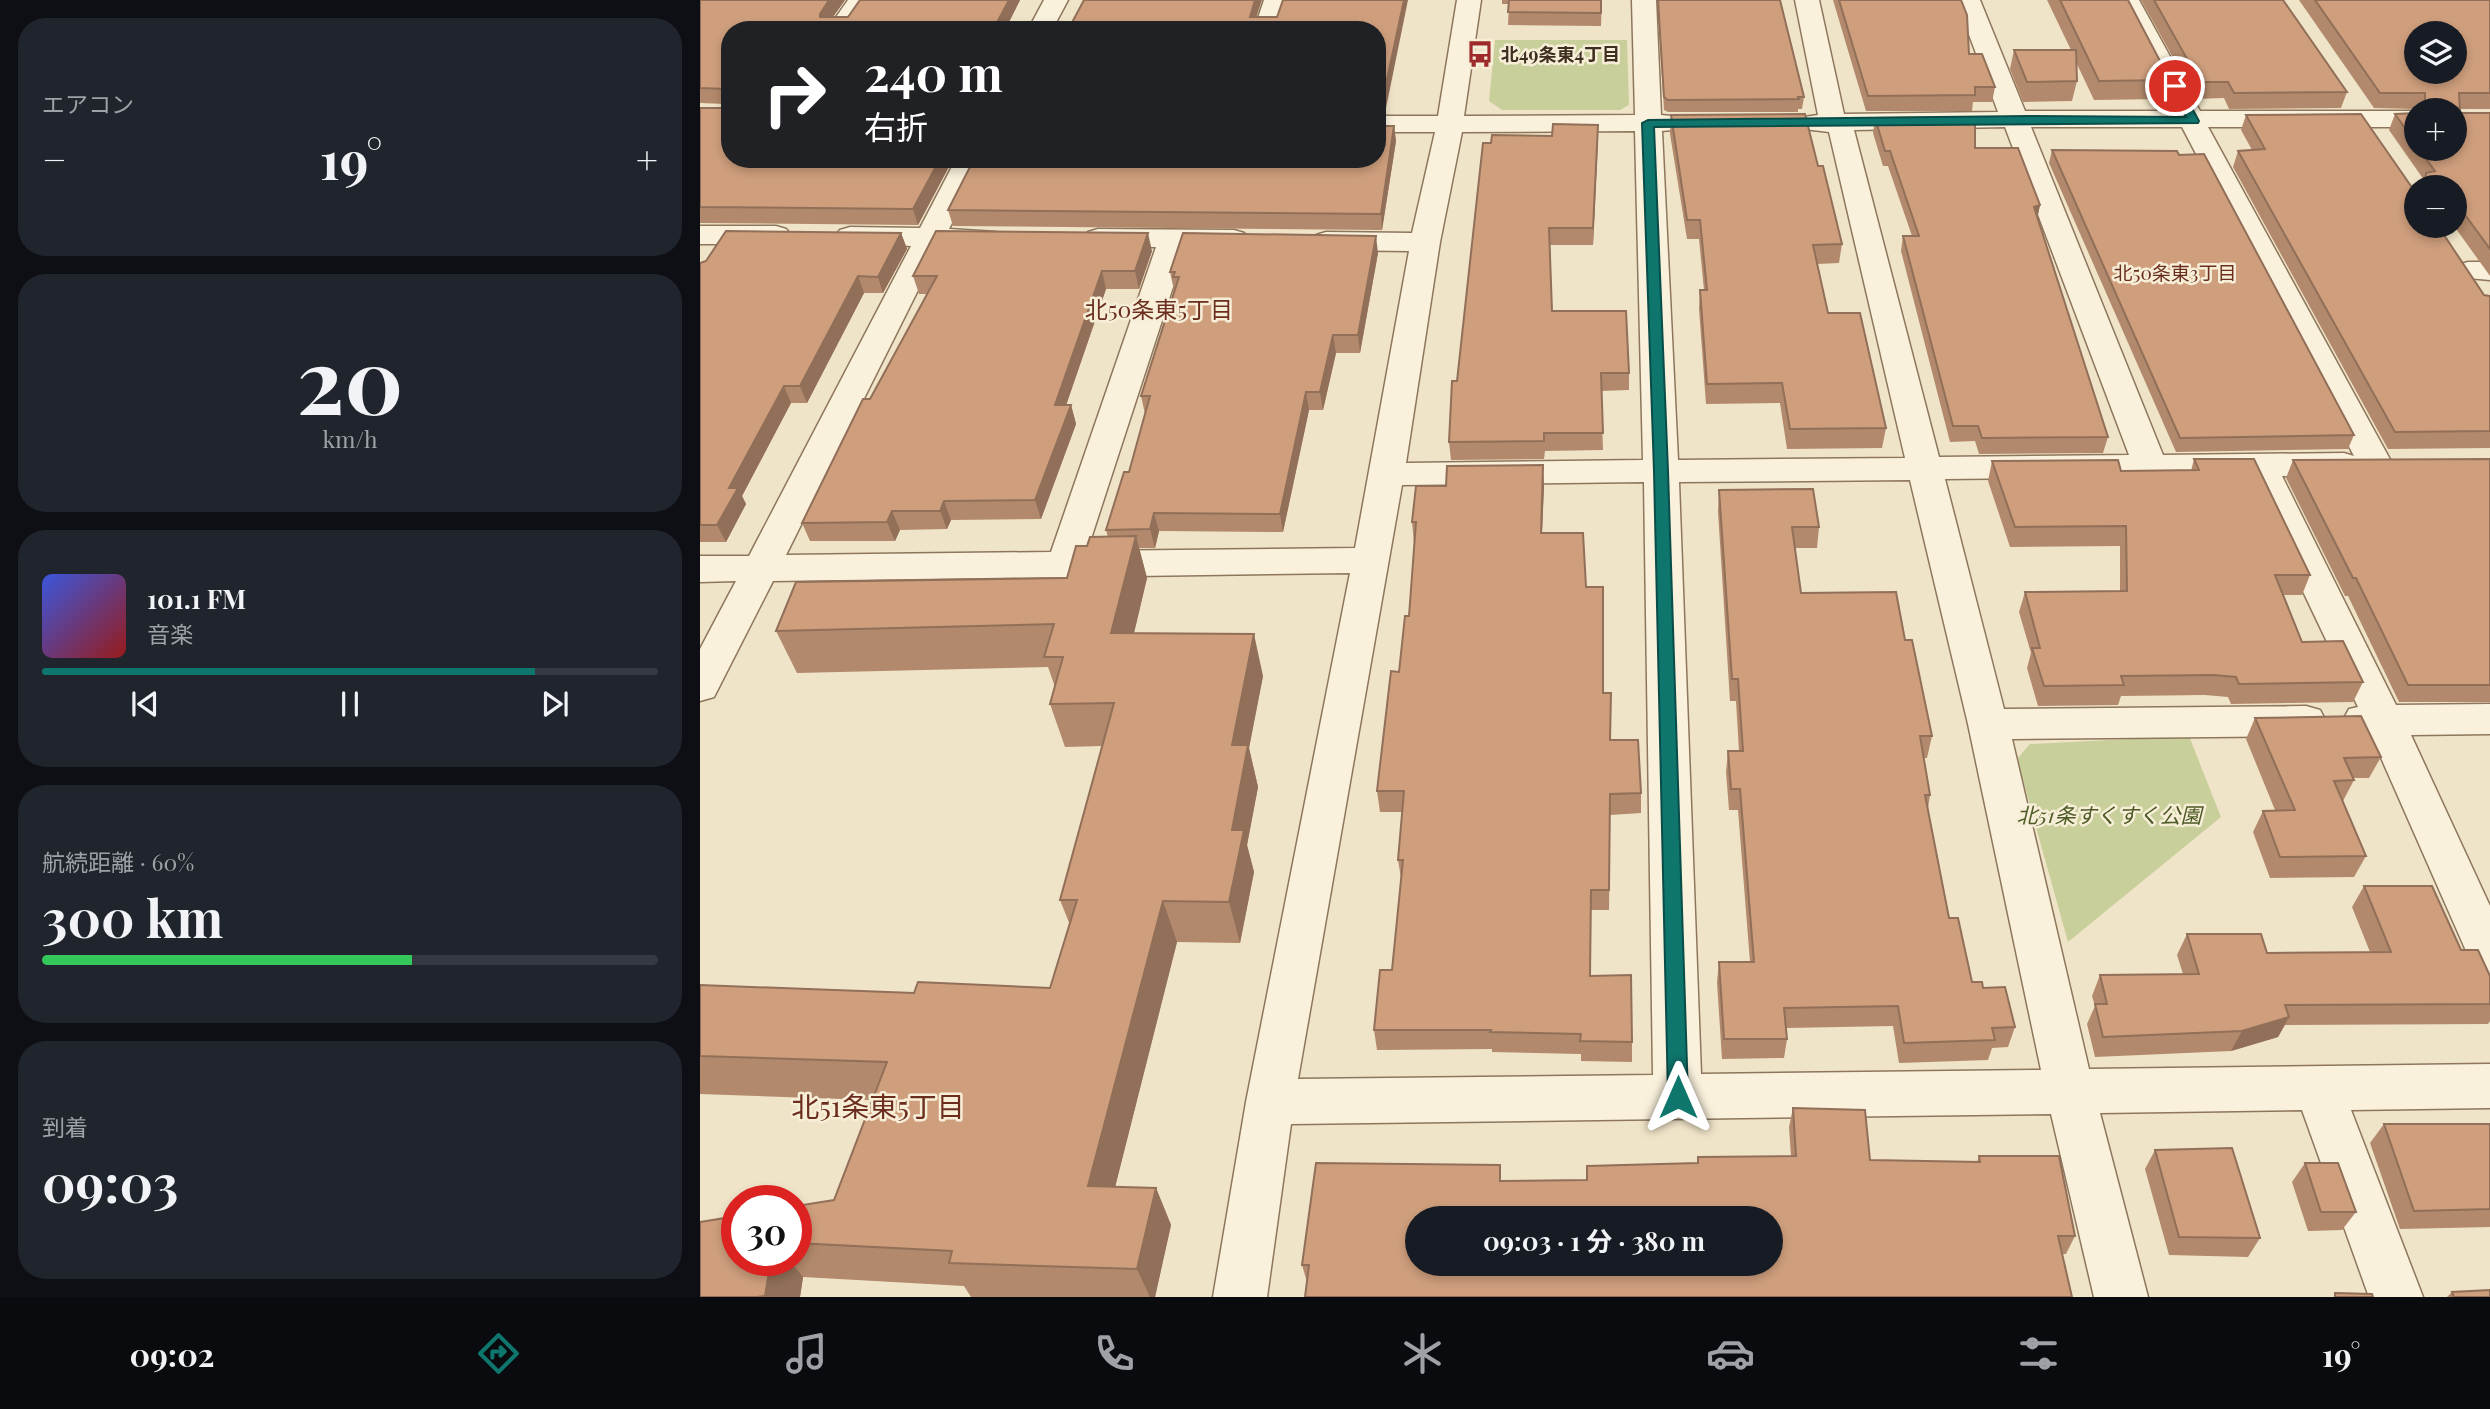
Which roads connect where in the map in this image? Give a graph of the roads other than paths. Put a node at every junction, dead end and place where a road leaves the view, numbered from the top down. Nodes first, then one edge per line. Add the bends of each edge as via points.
1 (860, 0) edge
2 (1056, 0) edge
3 (1276, 0) edge
4 (1469, 0) edge
5 (1644, 0) edge
6 (1807, 0) edge
7 (1968, 0) edge
8 (2127, 0) edge
9 (845, 21) edge
10 (1045, 21) edge
11 (1269, 21) edge
12 (2350, 97) dead end
13 (2012, 119) junction
14 (2194, 121) junction
15 (1836, 122) junction
16 (2404, 122) edge
17 (1648, 123) junction
18 (1700, 123) edge
19 (1790, 123) edge
20 (1386, 124) edge
21 (1450, 125) junction
22 (2372, 130) junction
23 (966, 168) edge
24 (931, 237) junction
25 (1007, 238) edge
26 (1076, 238) edge
27 (1174, 238) junction
28 (1258, 240) edge
29 (1300, 240) edge
30 (1425, 242) junction
31 (710, 243) edge
32 (2471, 264) edge
33 (2490, 303) edge
34 (2150, 465) junction
35 (2260, 465) junction
36 (1925, 469) junction
37 (1661, 471) junction
38 (1387, 474) junction
39 (1371, 560) junction
40 (1065, 564) junction
41 (762, 568) junction
42 (700, 569) edge
43 (700, 687) edge
44 (2490, 719) edge
45 (2384, 720) junction
46 (1988, 724) junction
47 (2490, 955) edge
48 (2490, 1086) edge
49 (2319, 1089) junction
50 (2070, 1092) junction
51 (1678, 1097) junction
52 (1270, 1102) junction
53 (1240, 1297) edge
54 (2121, 1297) edge
55 (2396, 1297) edge

1 - 9 street
2 - 10 street
3 - 11 street
4 - 21 street
5 - 17 street
6 - 15 street via 1829,111
7 - 13 street
8 - 14 street
12 - 22 street
13 - 14 street
13 - 15 street
13 - 34 street
14 - 22 street
14 - 35 street via 2388,463
15 - 19 street
15 - 36 street
16 - 22 street
17 - 18 street
17 - 21 street
17 - 37 street
20 - 21 street
21 - 30 street
23 - 24 street
24 - 25 street
24 - 31 street via 815,236
24 - 41 street
26 - 27 street
27 - 28 street
27 - 40 street
29 - 30 street
30 - 38 street
32 - 33 street
34 - 35 street
34 - 36 street
35 - 45 street
36 - 37 street
36 - 46 street
37 - 38 street
37 - 51 street
38 - 39 street
39 - 40 street
39 - 52 street
40 - 41 street
41 - 42 street
41 - 43 street
44 - 45 street
45 - 46 street
45 - 47 street
46 - 50 street
48 - 49 street
49 - 50 street
49 - 55 street
50 - 51 street
50 - 54 street
51 - 52 street
52 - 53 street

